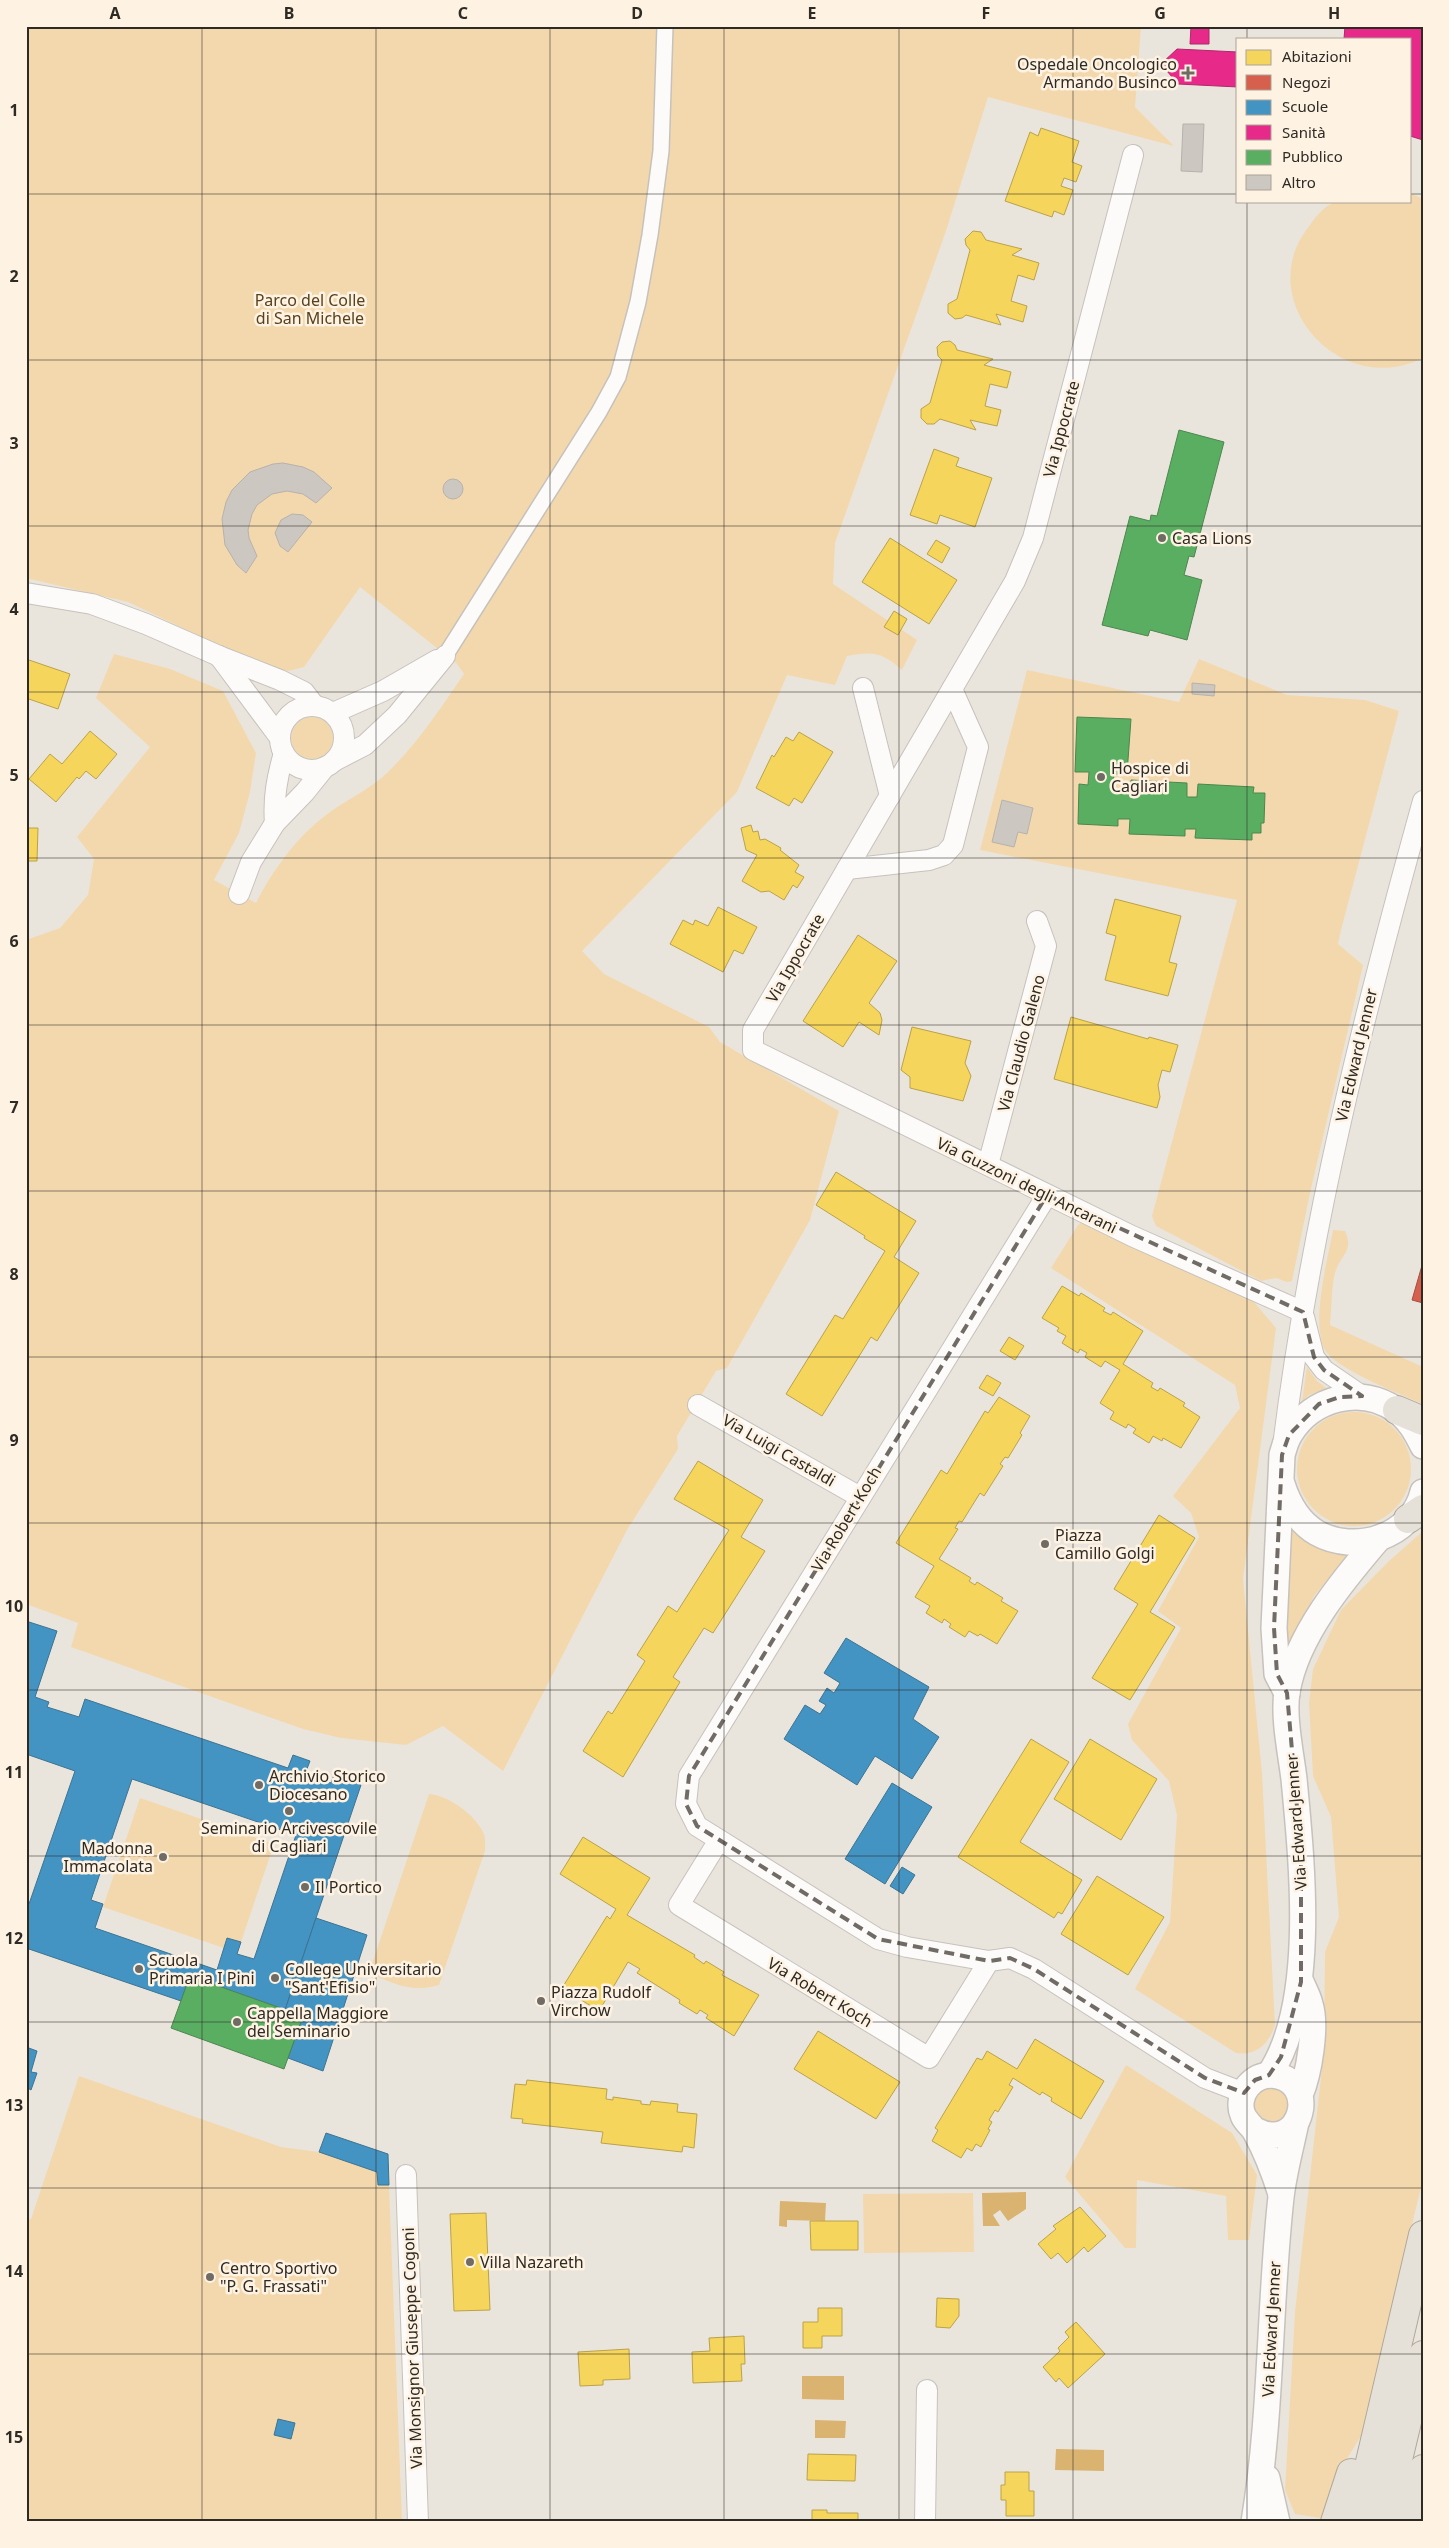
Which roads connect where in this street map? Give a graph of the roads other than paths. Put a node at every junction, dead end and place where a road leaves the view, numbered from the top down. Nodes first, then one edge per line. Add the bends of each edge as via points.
1 (665, 26) edge
2 (1133, 155) dead end
3 (26, 593) edge
4 (219, 656) junction
5 (445, 656) junction
6 (863, 688) dead end
7 (952, 689) junction
8 (314, 706) junction
9 (333, 714) junction
10 (282, 745) junction
11 (329, 764) junction
12 (890, 796) junction
13 (1423, 801) edge
14 (275, 823) junction
15 (847, 869) junction
16 (239, 894) dead end
17 (1037, 921) dead end
18 (753, 1050) joint
19 (988, 1165) junction
20 (1047, 1195) junction
21 (1303, 1312) junction
22 (1362, 1396) junction
23 (698, 1404) dead end
24 (1397, 1410) junction
25 (1423, 1421) edge
26 (1423, 1446) edge
27 (1281, 1467) junction
28 (1423, 1492) edge
29 (860, 1497) junction
30 (1416, 1514) edge
31 (1380, 1538) junction
32 (1287, 1693) junction
33 (719, 1840) junction
34 (989, 1961) junction
35 (1301, 1982) junction
36 (1269, 2075) junction
37 (1244, 2093) junction
38 (1300, 2095) junction
39 (1296, 2122) junction
40 (1255, 2130) junction
41 (406, 2175) dead end
42 (1281, 2194) junction
43 (1423, 2236) edge
44 (1423, 2355) edge
45 (927, 2390) dead end
46 (1379, 2419) junction
47 (1264, 2464) junction
48 (1423, 2469) edge
49 (418, 2522) edge
50 (925, 2522) edge
51 (1254, 2522) edge
52 (1277, 2522) edge
53 (1335, 2522) edge
54 (1356, 2522) edge
55 (1383, 2522) edge
56 (1410, 2522) edge

1 - 5 street via 661,151 651,226 638,302 618,377
2 - 7 street, Via Ippocrate via 1033,538 1015,581
3 - 4 street via 92,604
4 - 8 street via 304,692
4 - 10 street
5 - 9 street via 383,691
5 - 11 street via 397,715 365,745
6 - 12 street
7 - 12 street, Via Ippocrate
7 - 15 street via 978,747 953,845 944,856 929,860
8 - 9 street
8 - 10 street via 294,711 286,718
9 - 11 street via 344,732 344,743
10 - 11 street via 294,764 304,769
10 - 14 street via 273,802
11 - 14 street
12 - 15 street, Via Ippocrate
13 - 21 street, Via Edward Jenner via 1352,1069 1319,1218
14 - 16 street via 251,862
15 - 18 street, Via Ippocrate via 753,1030
17 - 19 street, Via Claudio Galeno via 1046,946
18 - 19 street, Via Guzzoni degli Ancarani
19 - 20 street, Via Guzzoni degli Ancarani
20 - 21 street, Via Guzzoni degli Ancarani
20 - 29 street, Via Robert Koch
21 - 22 street, Via Edward Jenner via 1314,1358 1324,1370
21 - 27 street, Via Edward Jenner via 1296,1339
22 - 24 street, Via Edward Jenner
22 - 27 street, Via Edward Jenner via 1340,1397 1319,1404 1302,1417 1289,1435
23 - 29 street, Via Luigi Castaldi
24 - 25 highway
24 - 26 street, Via Edward Jenner via 1414,1428
27 - 31 street, Via Edward Jenner via 1287,1500 1299,1518 1316,1532 1351,1542
27 - 32 street, Via Edward Jenner via 1274,1628 1277,1674
28 - 30 street, Via Edward Jenner
29 - 33 street, Via Robert Koch via 689,1776 686,1804 697,1826
30 - 31 street, Via Edward Jenner
31 - 32 street, Via Edward Jenner via 1341,1582 1316,1622 1301,1651
32 - 35 street, Via Edward Jenner via 1301,1853
33 - 34 street, Via Robert Koch via 878,1939 907,1948
33 - 34 street, Via Robert Koch via 679,1906 930,2058
34 - 37 street, Via Robert Koch via 1010,1958 1034,1969 1205,2078
35 - 36 street, Via Edward Jenner via 1290,2032 1281,2057
35 - 38 street, Via Edward Jenner via 1311,2006 1312,2044 1307,2078
36 - 37 street via 1255,2080
36 - 38 street via 1287,2080
37 - 40 street via 1243,2115
38 - 39 street via 1302,2104
39 - 40 street via 1278,2135 1270,2136
39 - 42 street, Via Edward Jenner
40 - 42 street, Via Edward Jenner via 1271,2162
41 - 49 street, Via Monsignor Giuseppe Cogoni
42 - 47 street, Via Edward Jenner via 1272,2297
43 - 46 highway
44 - 55 highway
45 - 50 street
46 - 53 highway via 1349,2476
46 - 54 highway
47 - 51 street, Via Edward Jenner
47 - 52 street, Via Edward Jenner
48 - 56 highway

